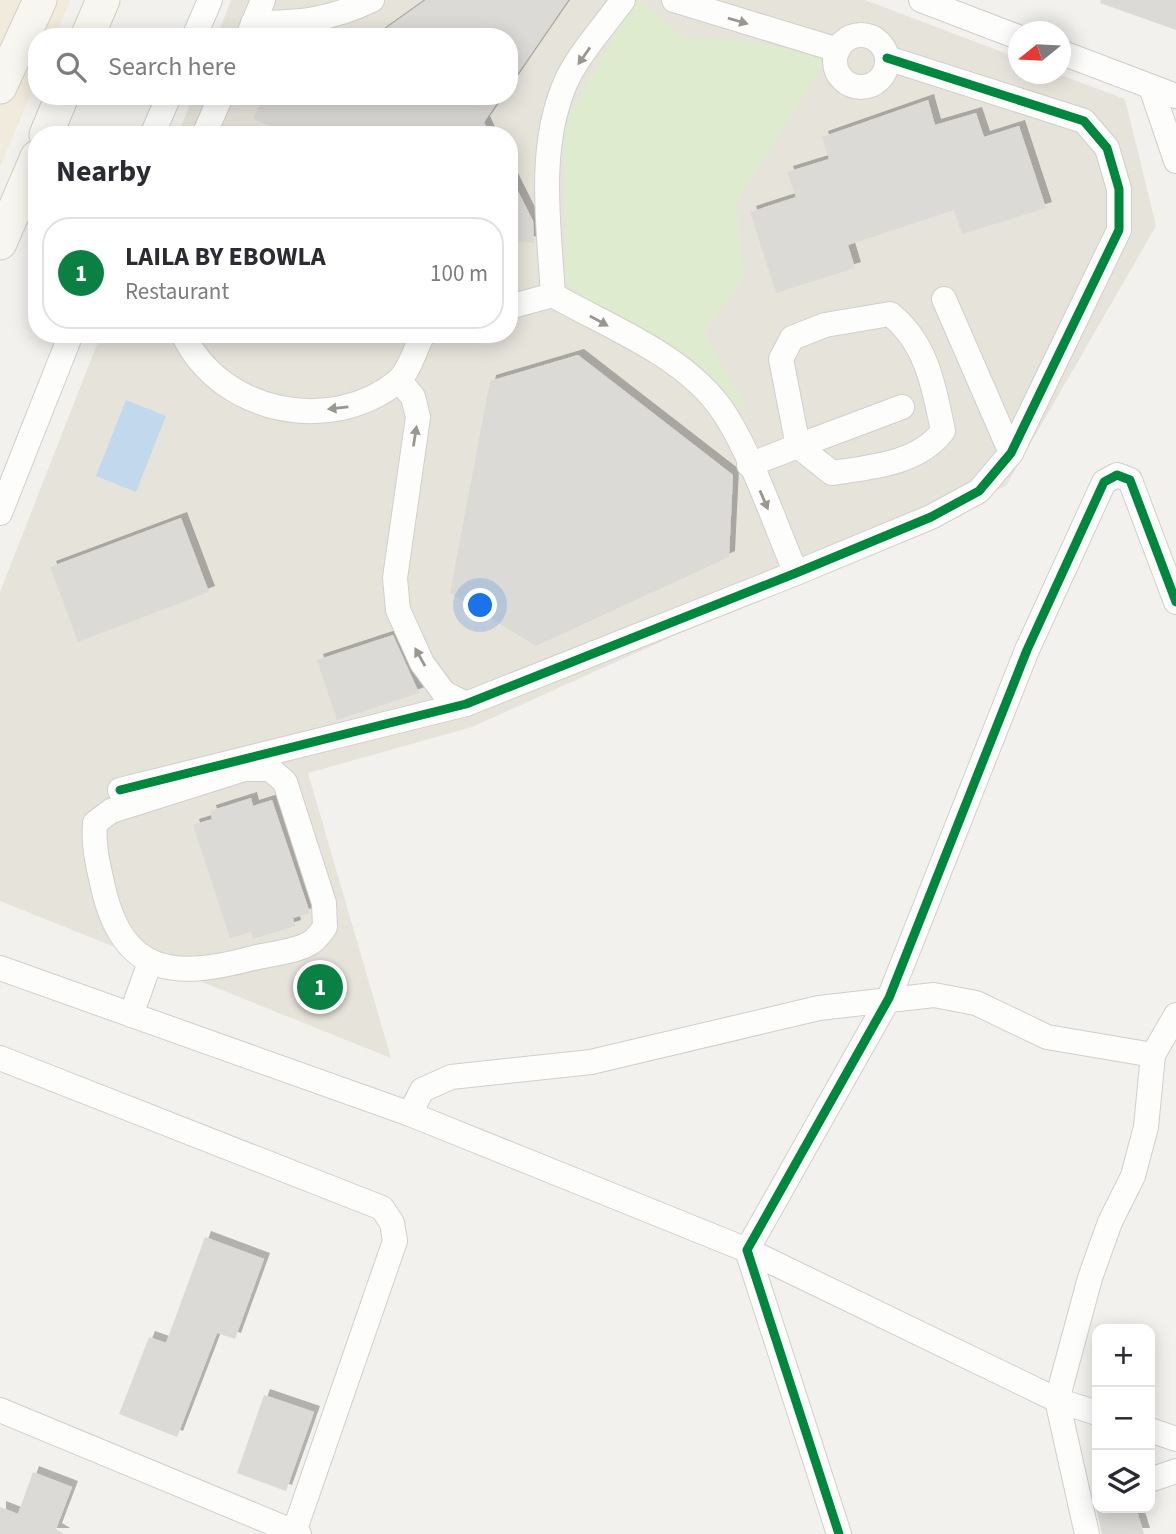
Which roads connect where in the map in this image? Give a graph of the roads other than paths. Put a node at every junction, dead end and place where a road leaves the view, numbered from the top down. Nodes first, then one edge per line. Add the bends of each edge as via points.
1 (40, 0) edge
2 (103, 0) edge
3 (210, 0) edge
4 (263, 0) edge
5 (372, 0) edge
6 (623, 0) edge
7 (674, 0) edge
8 (921, 0) edge
9 (710, 6) edge
10 (92, 28) edge
11 (198, 28) edge
12 (251, 28) edge
13 (264, 28) edge
14 (1008, 33) edge
15 (838, 50) junction
16 (1071, 56) edge
17 (887, 58) junction
18 (1151, 87) junction
19 (0, 88) edge
20 (1176, 96) edge
21 (58, 105) edge
22 (165, 105) edge
23 (217, 105) edge
24 (50, 126) edge
25 (156, 126) edge
26 (208, 126) edge
27 (1176, 161) edge
28 (28, 178) edge
29 (0, 243) edge
30 (553, 295) junction
31 (944, 299) dead end
32 (518, 305) edge
33 (67, 343) edge
34 (187, 343) edge
35 (418, 343) edge
36 (399, 380) junction
37 (902, 407) dead end
38 (799, 446) junction
39 (1011, 453) junction
40 (749, 465) junction
41 (0, 513) edge
42 (796, 573) junction
43 (1176, 602) edge
44 (466, 704) junction
45 (120, 790) dead end
46 (150, 962) junction
47 (0, 968) edge
48 (889, 998) junction
49 (131, 1015) junction
50 (1176, 1015) edge
51 (1153, 1055) junction
52 (0, 1058) edge
53 (410, 1114) junction
54 (747, 1250) junction
55 (1057, 1400) junction
56 (0, 1410) edge
57 (1092, 1411) edge
58 (1155, 1432) edge
59 (1176, 1439) edge
60 (1176, 1471) edge
61 (1155, 1478) edge
62 (1088, 1501) edge
63 (297, 1533) edge
64 (839, 1534) edge
65 (1087, 1534) edge

1 - 19 main road
2 - 10 main road
3 - 11 street
4 - 12 street
5 - 13 street via 342,15
6 -> 30 street via 565,82 550,132 547,186
7 - 9 street
8 - 14 street
9 -> 15 street
15 - 17 street via 849,38 865,35 880,43
15 - 17 street via 836,67 853,85 877,81
16 - 18 street
17 - 39 street via 1084,121 1107,148 1119,190 1119,230
18 - 20 street
18 - 27 street
21 - 24 main road
22 - 25 street
23 - 26 street
28 - 29 main road
30 - 32 street
30 -> 40 street via 676,365 717,403
31 - 39 street
33 - 41 street
36 -> 34 street via 352,407 292,412 238,396
35 - 36 street
44 -> 36 street via 444,692 422,663 398,610 395,578 418,417 413,397
37 - 38 street
38 - 38 street via 832,473 887,465 933,444 943,431 932,378 910,330 890,314 825,325 792,338 781,359
38 - 40 street
39 - 42 street via 979,491 931,517
40 -> 42 street
42 - 44 street
43 - 48 street via 1130,480 1117,475 1104,482 1027,650
44 - 45 street
46 - 46 street via 180,970 213,969 311,943 325,927 324,903 285,782 270,769 244,769 111,811 95,824 93,843 109,913 123,940
46 - 49 street
47 - 49 street
48 - 51 street via 934,995 976,1003 1047,1037
48 - 53 street via 819,1008 591,1062 451,1077 422,1090
48 - 54 street
49 - 53 street
50 - 51 street
51 - 55 street via 1146,1127 1133,1176 1090,1278
52 - 63 street via 382,1208 392,1223 395,1241
53 - 54 street
54 - 55 street
54 - 64 street
55 - 57 street
55 - 62 street
56 - 63 street
58 - 59 street
60 - 61 street
62 - 65 street

